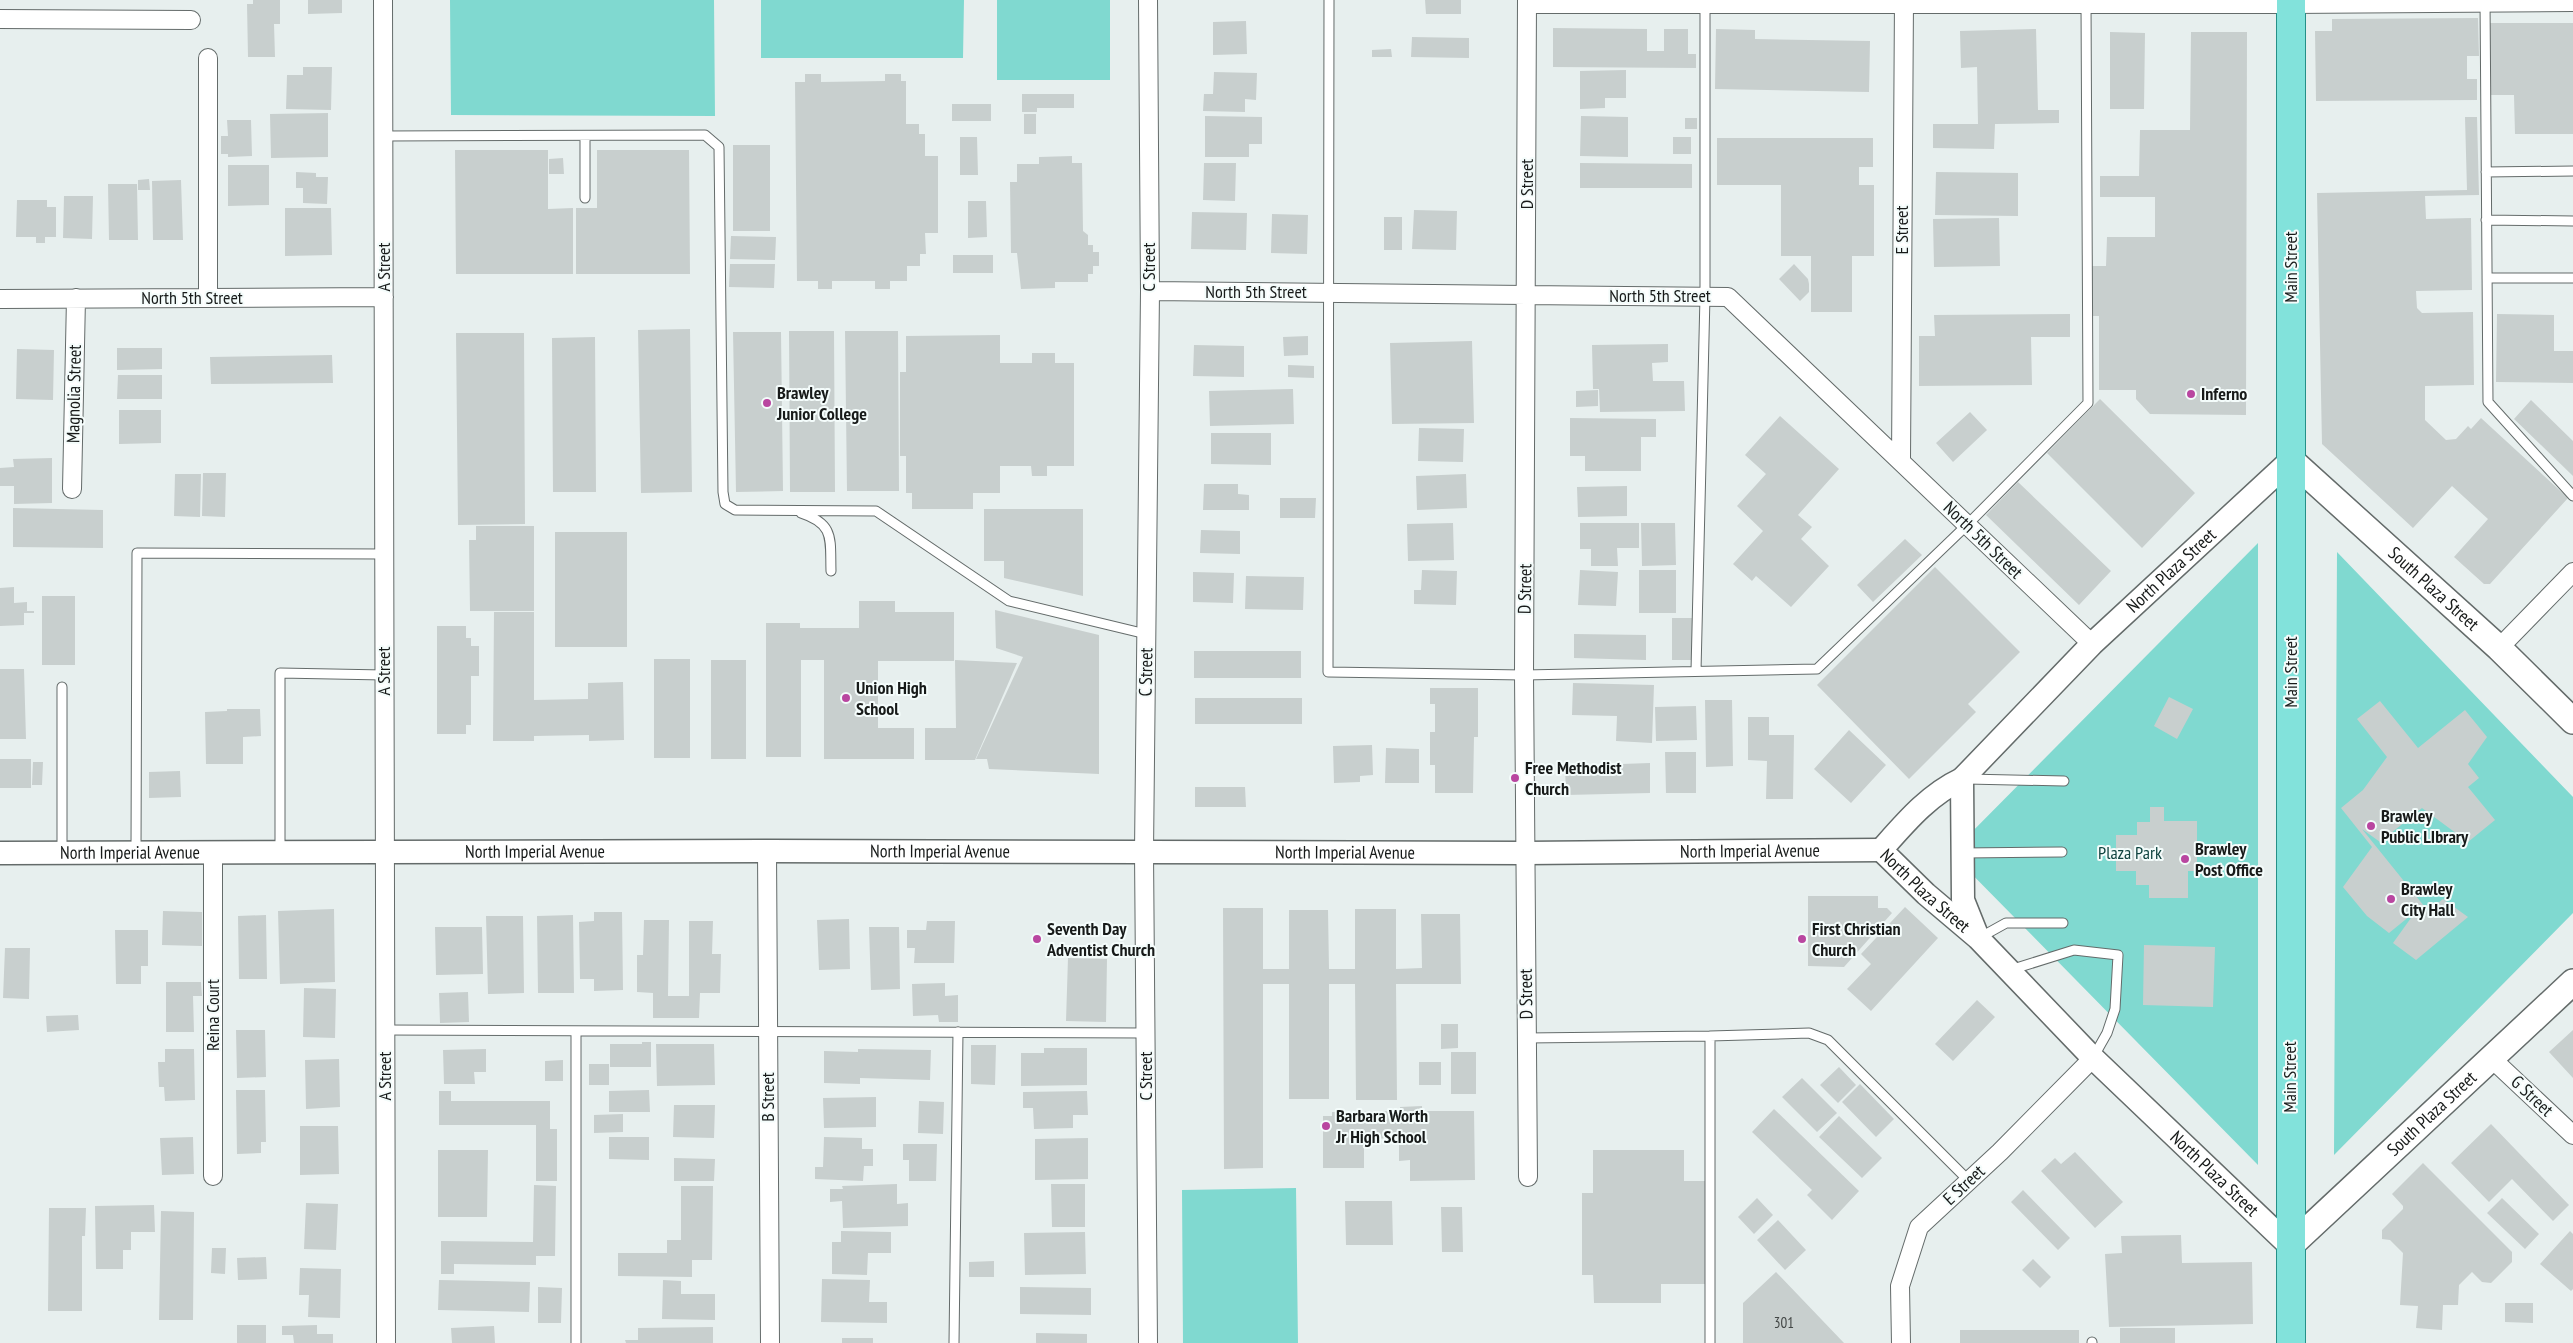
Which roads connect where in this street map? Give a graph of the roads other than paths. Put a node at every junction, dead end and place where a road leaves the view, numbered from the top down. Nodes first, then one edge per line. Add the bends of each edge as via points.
1 (384, 0) edge
2 (1148, 0) edge
3 (1329, 0) edge
4 (2485, 1) edge
5 (1527, 2) edge
6 (1705, 2) edge
7 (1904, 2) edge
8 (2086, 2) edge
9 (2291, 2) edge
10 (2573, 2) edge
11 (0, 18) edge
12 (191, 20) dead end
13 (208, 58) dead end
14 (384, 136) junction
15 (585, 136) junction
16 (2573, 171) edge
17 (2486, 172) junction
18 (585, 198) dead end
19 (2486, 220) junction
20 (2573, 221) edge
21 (2487, 278) junction
22 (2573, 278) edge
23 (1150, 292) junction
24 (1330, 293) junction
25 (1527, 295) junction
26 (1705, 296) junction
27 (384, 297) junction
28 (76, 298) junction
29 (208, 298) junction
30 (0, 299) edge
31 (2292, 460) junction
32 (1900, 461) junction
33 (72, 490) dead end
34 (2573, 496) edge
35 (791, 510) junction
36 (1967, 525) junction
37 (384, 554) junction
38 (831, 571) dead end
39 (2573, 572) edge
40 (1146, 634) junction
41 (2092, 644) junction
42 (2499, 648) junction
43 (1696, 672) junction
44 (384, 675) junction
45 (1524, 675) junction
46 (62, 686) dead end
47 (2573, 721) edge
48 (1962, 779) junction
49 (2064, 781) dead end
50 (1881, 850) junction
51 (767, 851) junction
52 (1144, 852) junction
53 (2062, 852) dead end
54 (0, 853) edge
55 (62, 853) junction
56 (136, 853) junction
57 (213, 853) junction
58 (1525, 853) junction
59 (280, 854) junction
60 (385, 854) junction
61 (1963, 854) junction
62 (2063, 923) dead end
63 (1978, 938) junction
64 (2009, 970) junction
65 (2573, 982) edge
66 (385, 1030) junction
67 (576, 1031) junction
68 (768, 1031) junction
69 (958, 1032) junction
70 (1145, 1033) junction
71 (1710, 1036) junction
72 (1526, 1038) junction
73 (2490, 1057) junction
74 (2093, 1058) junction
75 (2573, 1135) edge
76 (213, 1176) dead end
77 (1528, 1177) dead end
78 (1968, 1180) junction
79 (2290, 1246) junction
80 (386, 1343) edge
81 (576, 1343) edge
82 (770, 1343) edge
83 (954, 1343) edge
84 (1148, 1343) edge
85 (1710, 1343) edge
86 (1901, 1343) edge
87 (2291, 1343) edge

1 - 14 street, A Street
2 - 23 street, C Street
3 - 24 lane
4 - 9 street
4 - 10 street
4 - 17 lane
5 - 6 street
5 - 25 street, D Street
6 - 7 street
6 - 26 lane
7 - 8 street
7 - 32 street, E Street
8 - 9 street
8 - 36 lane via 2088,403
9 - 31 main road, Main Street
11 - 12 street
13 - 29 street
14 - 15 lane
14 - 27 street, A Street
15 - 18 lane
15 - 35 lane via 705,135 719,147 725,504 735,510
16 - 17 lane
17 - 19 lane
19 - 20 lane
19 - 21 lane
21 - 22 lane
21 - 34 lane via 2488,402
23 - 24 street, North 5th Street
23 - 40 street, C Street
24 - 25 street, North 5th Street
24 - 45 lane via 1328,672
25 - 26 street, North 5th Street
25 - 45 street, D Street
26 - 32 street, North 5th Street via 1728,297
26 - 43 lane
27 - 29 street, North 5th Street
27 - 37 street, A Street
28 - 29 street, North 5th Street
28 - 30 street, North 5th Street
28 - 33 street, Magnolia Street
31 - 41 street, North Plaza Street
31 - 42 main road, South Plaza Street
31 - 79 main road, Main Street
32 - 36 street, North 5th Street
35 - 38 lane via 818,519 830,536
35 - 40 lane via 876,511 1009,601
36 - 41 street, North 5th Street
36 - 43 lane via 1817,669
37 - 44 street, A Street
37 - 56 lane via 137,553
39 - 42 street
40 - 52 street, C Street
41 - 48 street, North Plaza Street
42 - 47 main road, South Plaza Street
43 - 45 lane
44 - 59 lane via 280,673
44 - 60 street, A Street
45 - 58 street, D Street
46 - 55 lane
48 - 49 lane
48 - 50 street, North Plaza Street via 1945,787 1920,808
48 - 61 street
50 - 58 street, North Imperial Avenue
50 - 63 street, North Plaza Street
51 - 52 street, North Imperial Avenue
51 - 60 street, North Imperial Avenue
51 - 68 street, B Street
52 - 58 street, North Imperial Avenue
52 - 70 street, C Street
53 - 61 lane
54 - 55 street, North Imperial Avenue
55 - 56 street, North Imperial Avenue
56 - 57 street, North Imperial Avenue
57 - 59 street, North Imperial Avenue
57 - 76 street, Reina Court
58 - 72 street, D Street
59 - 60 street, North Imperial Avenue
60 - 66 street, A Street
61 - 63 street via 1963,900
62 - 63 lane via 2006,923
63 - 64 street, North Plaza Street
64 - 74 street, North Plaza Street
64 - 74 lane via 2074,950 2118,955 2115,1009
65 - 73 main road, South Plaza Street
66 - 67 lane
66 - 80 street, A Street
67 - 68 lane
67 - 81 lane
68 - 69 lane
68 - 82 street, B Street
69 - 70 lane
69 - 83 lane
70 - 84 street, C Street
71 - 72 lane
71 - 78 lane via 1809,1033 1828,1040
71 - 85 lane
72 - 77 street, D Street
73 - 75 street, G Street
73 - 79 main road, South Plaza Street
74 - 78 street, E Street
74 - 79 street, North Plaza Street
78 - 86 street, E Street via 1919,1227 1900,1286
79 - 87 main road, Main Street

